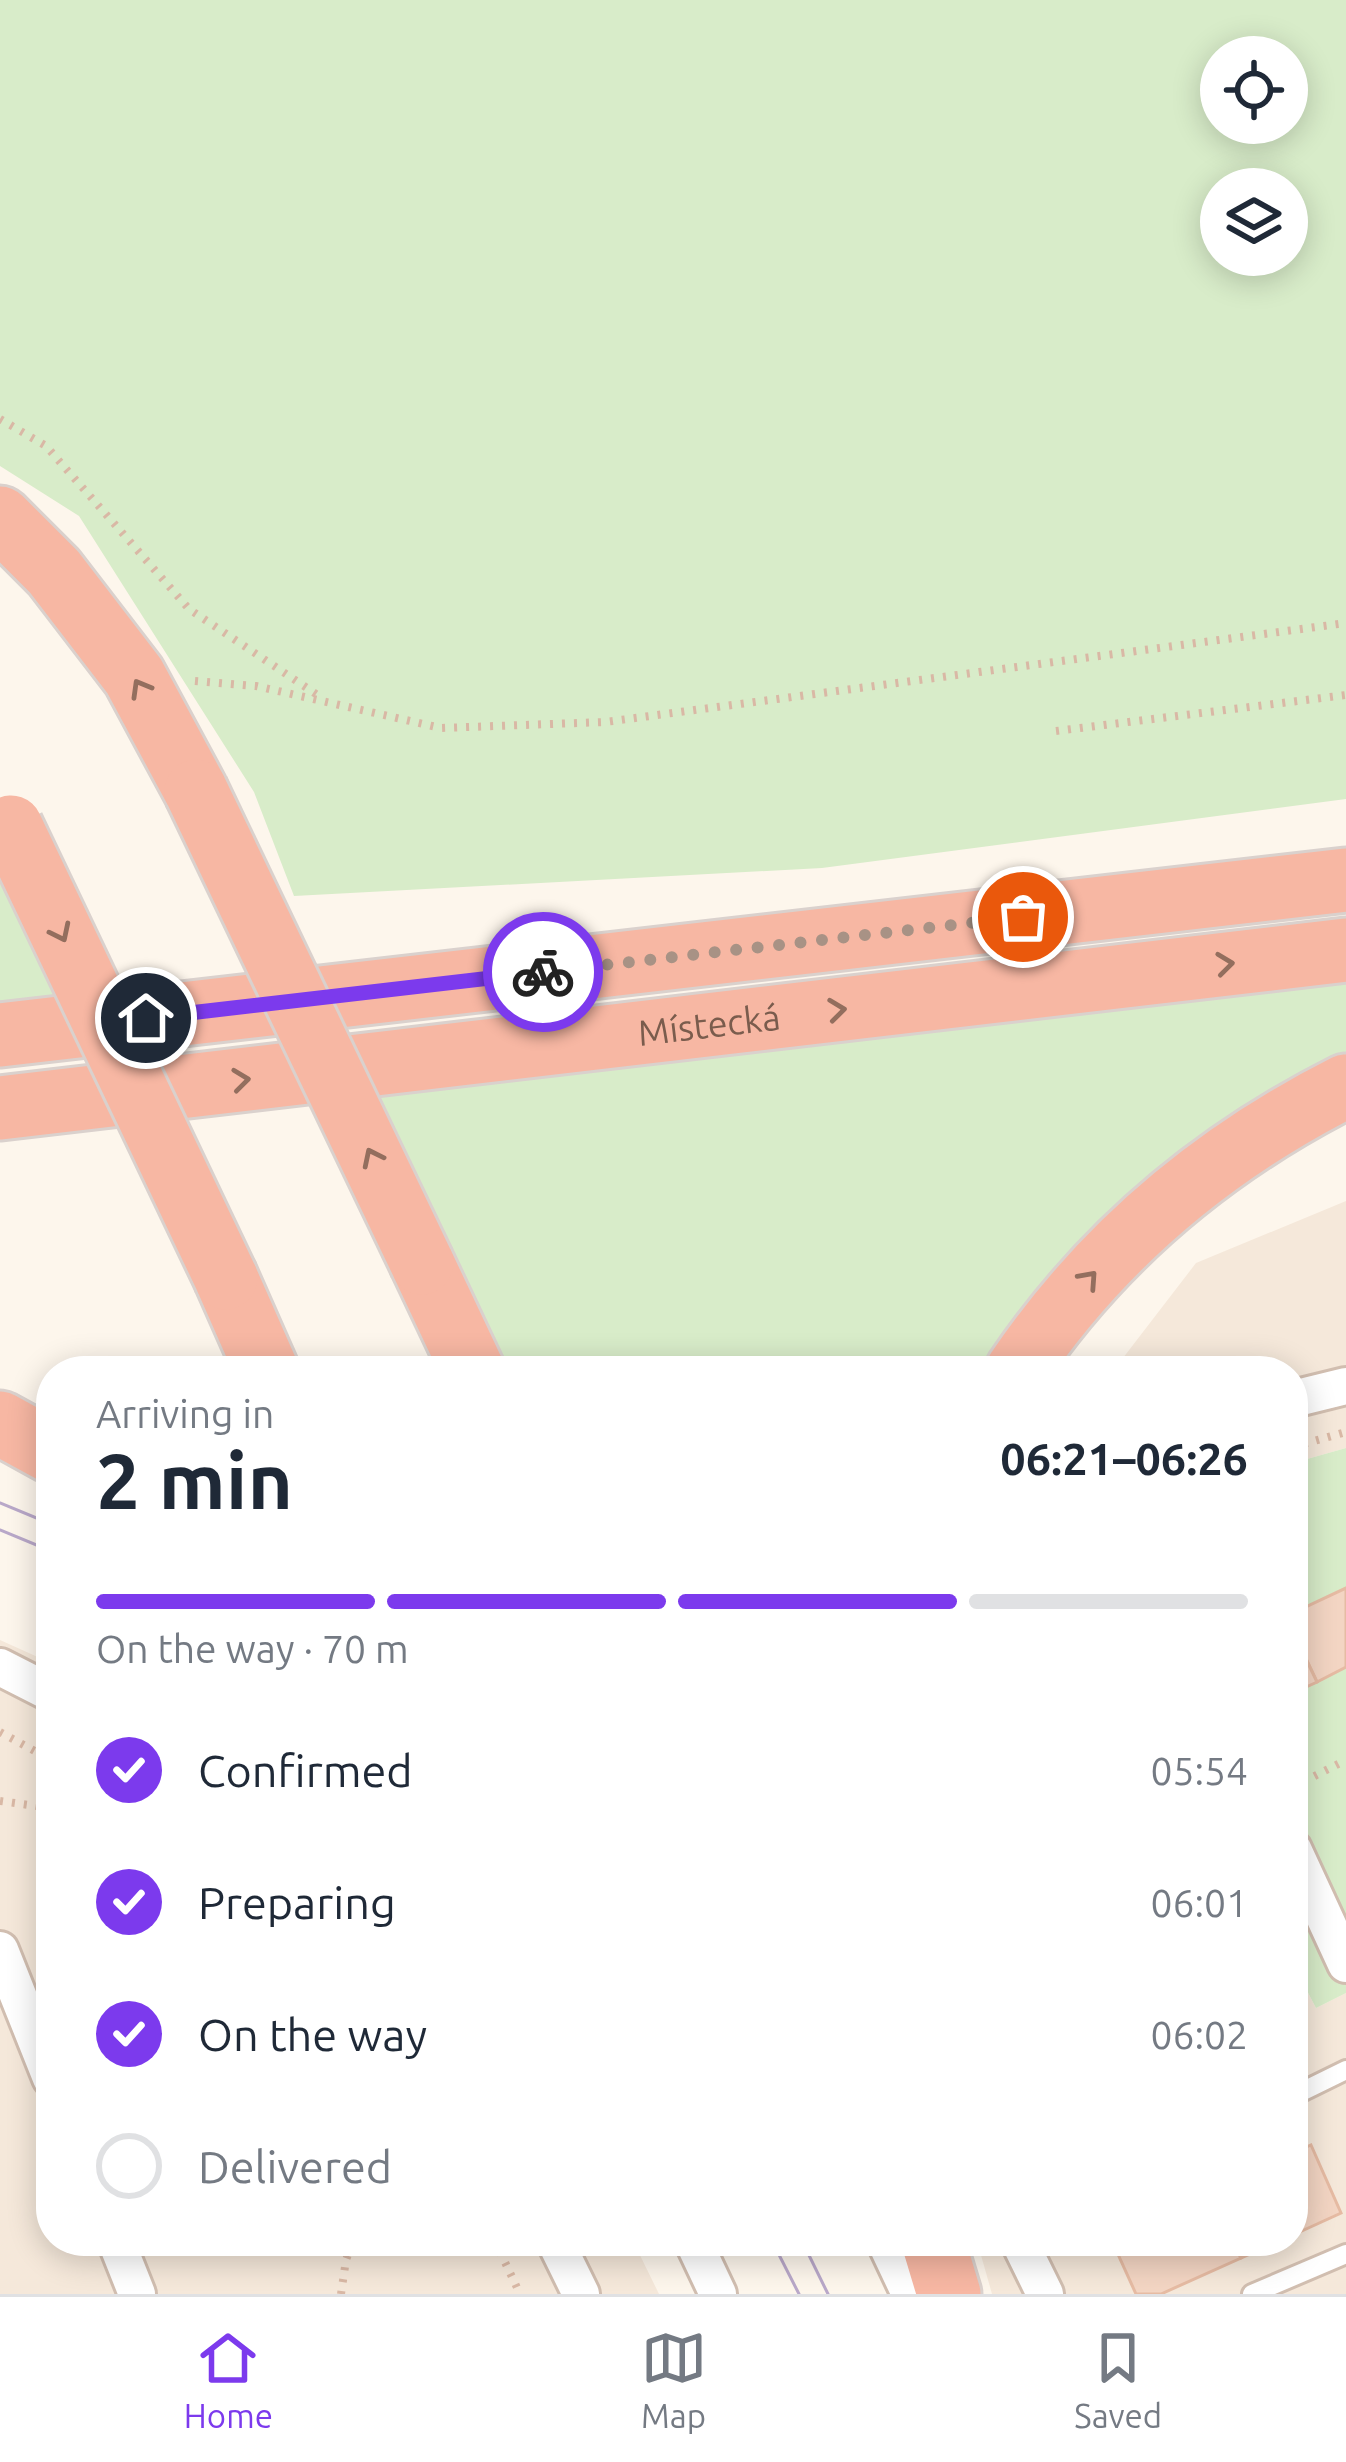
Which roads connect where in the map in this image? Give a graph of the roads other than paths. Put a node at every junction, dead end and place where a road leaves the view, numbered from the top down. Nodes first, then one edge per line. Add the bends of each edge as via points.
1 (0, 518) edge
2 (5, 816) edge
3 (1346, 880) edge
4 (1346, 950) edge
5 (0, 1035) edge
6 (1346, 1086) edge
7 (0, 1108) edge
8 (260, 1356) edge
9 (466, 1356) edge
10 (1029, 1356) edge
11 (1346, 1386) edge
12 (1308, 1396) edge
13 (0, 1423) edge
14 (36, 1443) edge
15 (0, 1667) edge
16 (36, 1686) edge
17 (1308, 1882) edge
18 (0, 1950) edge
19 (1346, 1964) edge
20 (36, 2040) edge
21 (1346, 2070) edge
22 (1308, 2089) edge
23 (1346, 2254) edge
24 (122, 2256) edge
25 (562, 2256) edge
26 (700, 2256) edge
27 (892, 2256) edge
28 (938, 2256) edge
29 (1027, 2256) edge
30 (137, 2294) edge
31 (580, 2294) edge
32 (718, 2294) edge
33 (910, 2294) edge
34 (949, 2294) edge
35 (1046, 2294) edge
36 (1252, 2294) edge

9 -> 1 highway, bridge via 134,676 54,572
2 -> 8 highway, bridge
3 - 5 highway, Místecká
7 -> 4 highway, Místecká
10 -> 6 highway via 1137,1227 1239,1148
11 - 12 street
13 - 14 highway
15 - 16 street
17 - 19 street
18 - 20 street
21 - 22 lane
23 - 36 lane
24 - 30 street
25 - 31 street
26 - 32 street
27 - 33 street
28 - 34 highway
29 - 35 street

